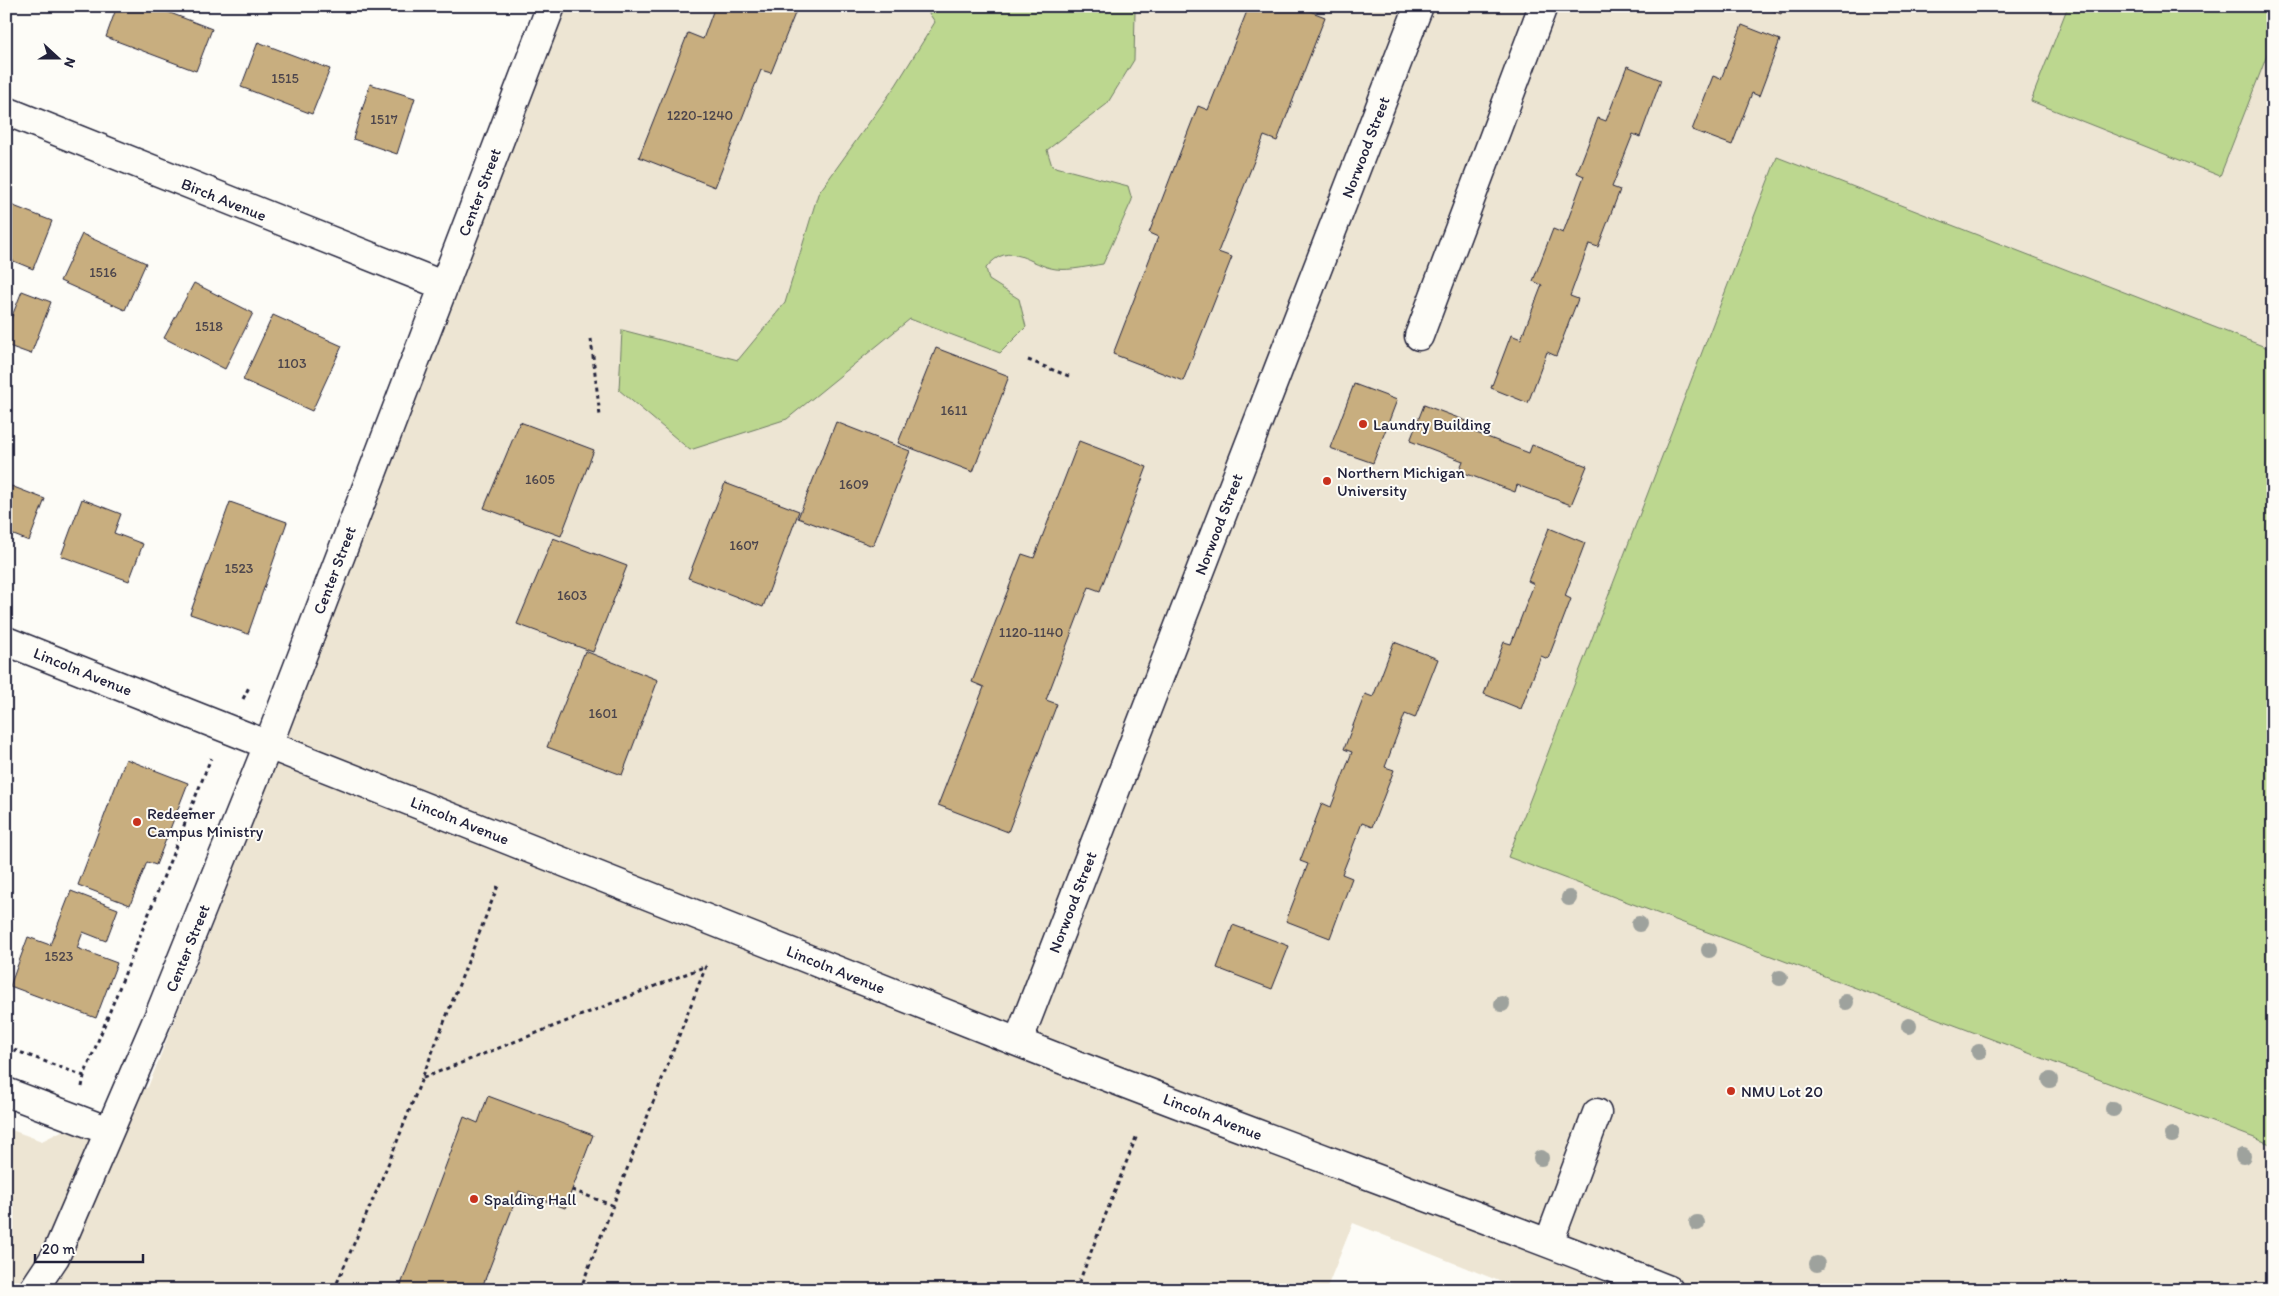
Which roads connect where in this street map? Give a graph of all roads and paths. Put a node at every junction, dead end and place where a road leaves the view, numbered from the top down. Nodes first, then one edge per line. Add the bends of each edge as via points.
1 (551, 6) edge
2 (1419, 6) edge
3 (1543, 6) edge
4 (6, 112) edge
5 (442, 286) junction
6 (1419, 336) dead end
7 (590, 339) dead end
8 (1028, 360) dead end
9 (1072, 377) dead end
10 (600, 416) dead end
11 (6, 641) edge
12 (250, 685) dead end
13 (228, 729) junction
14 (268, 744) junction
15 (499, 884) dead end
16 (1018, 1042) junction
17 (6, 1047) edge
18 (84, 1076) junction
19 (423, 1078) junction
20 (6, 1092) edge
21 (1597, 1113) dead end
22 (77, 1119) junction
23 (109, 1131) junction
24 (1137, 1135) dead end
25 (572, 1190) dead end
26 (614, 1206) junction
27 (1549, 1242) junction
28 (33, 1290) edge
29 (334, 1290) edge
30 (580, 1290) edge
31 (1076, 1290) edge
32 (1669, 1290) edge

1 - 5 street, Center Street
2 - 16 street, Norwood Street
3 - 6 street
4 - 5 street, Birch Avenue
5 - 14 street, Center Street
7 - 10 path
8 - 9 path
11 - 13 street, Lincoln Avenue
12 - 13 path
13 - 14 street, Lincoln Avenue
13 - 18 path via 207,766
14 - 16 street, Lincoln Avenue
14 - 23 street, Center Street
15 - 19 path
16 - 27 street, Lincoln Avenue
17 - 18 path
18 - 22 path
19 - 26 path via 706,966
19 - 29 path
20 - 22 street
21 - 27 street
22 - 23 street
23 - 28 street, Center Street via 55,1257
24 - 31 path
25 - 26 path
26 - 30 path
27 - 32 street, Lincoln Avenue

